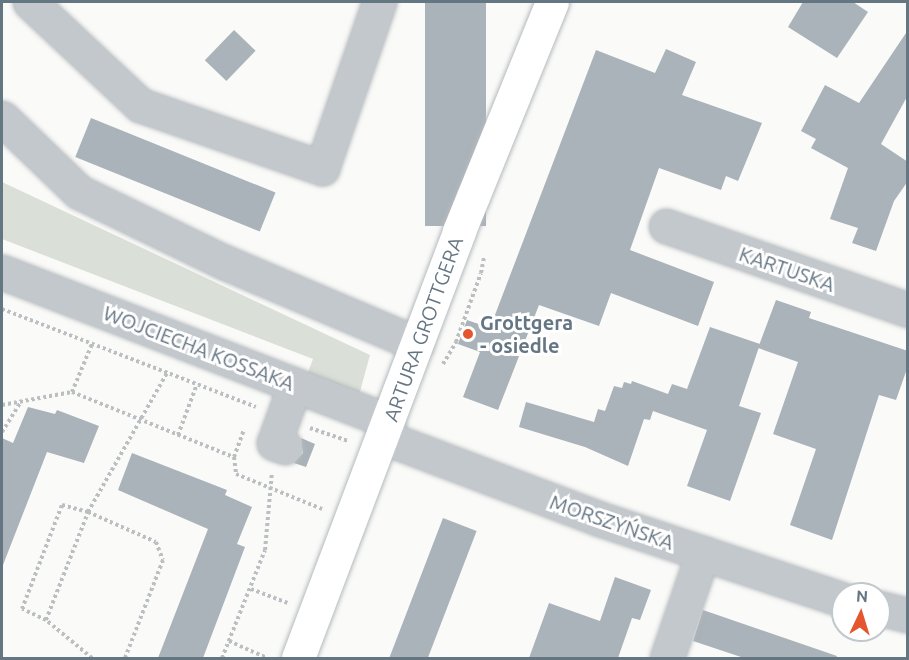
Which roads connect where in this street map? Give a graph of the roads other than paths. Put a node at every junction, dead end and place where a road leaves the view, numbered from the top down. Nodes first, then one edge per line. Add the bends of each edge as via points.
1 (30, 2) edge
2 (379, 2) edge
3 (552, 2) edge
4 (2, 118) edge
5 (666, 226) dead end
6 (4, 283) edge
7 (908, 310) edge
8 (417, 344) junction
9 (296, 385) junction
10 (386, 429) junction
11 (279, 455) road end
12 (703, 553) junction
13 (831, 596) edge
14 (891, 611) edge
15 (908, 615) edge
16 (298, 658) edge
17 (667, 658) edge

1 - 2 street via 140,105 322,168
3 - 8 main road, ARTURA GROTTGERA
4 - 8 street via 79,192 224,262
5 - 7 street, KARTUSKA
6 - 9 street, WOJCIECHA KOSSAKA
8 - 10 main road, ARTURA GROTTGERA
9 - 10 street, WOJCIECHA KOSSAKA
9 - 11 street via 274,443
10 - 12 street, MORSZYŃSKA via 597,518
10 - 16 main road, ARTURA GROTTGERA
12 - 13 street, MORSZYŃSKA
12 - 17 street
14 - 15 street

